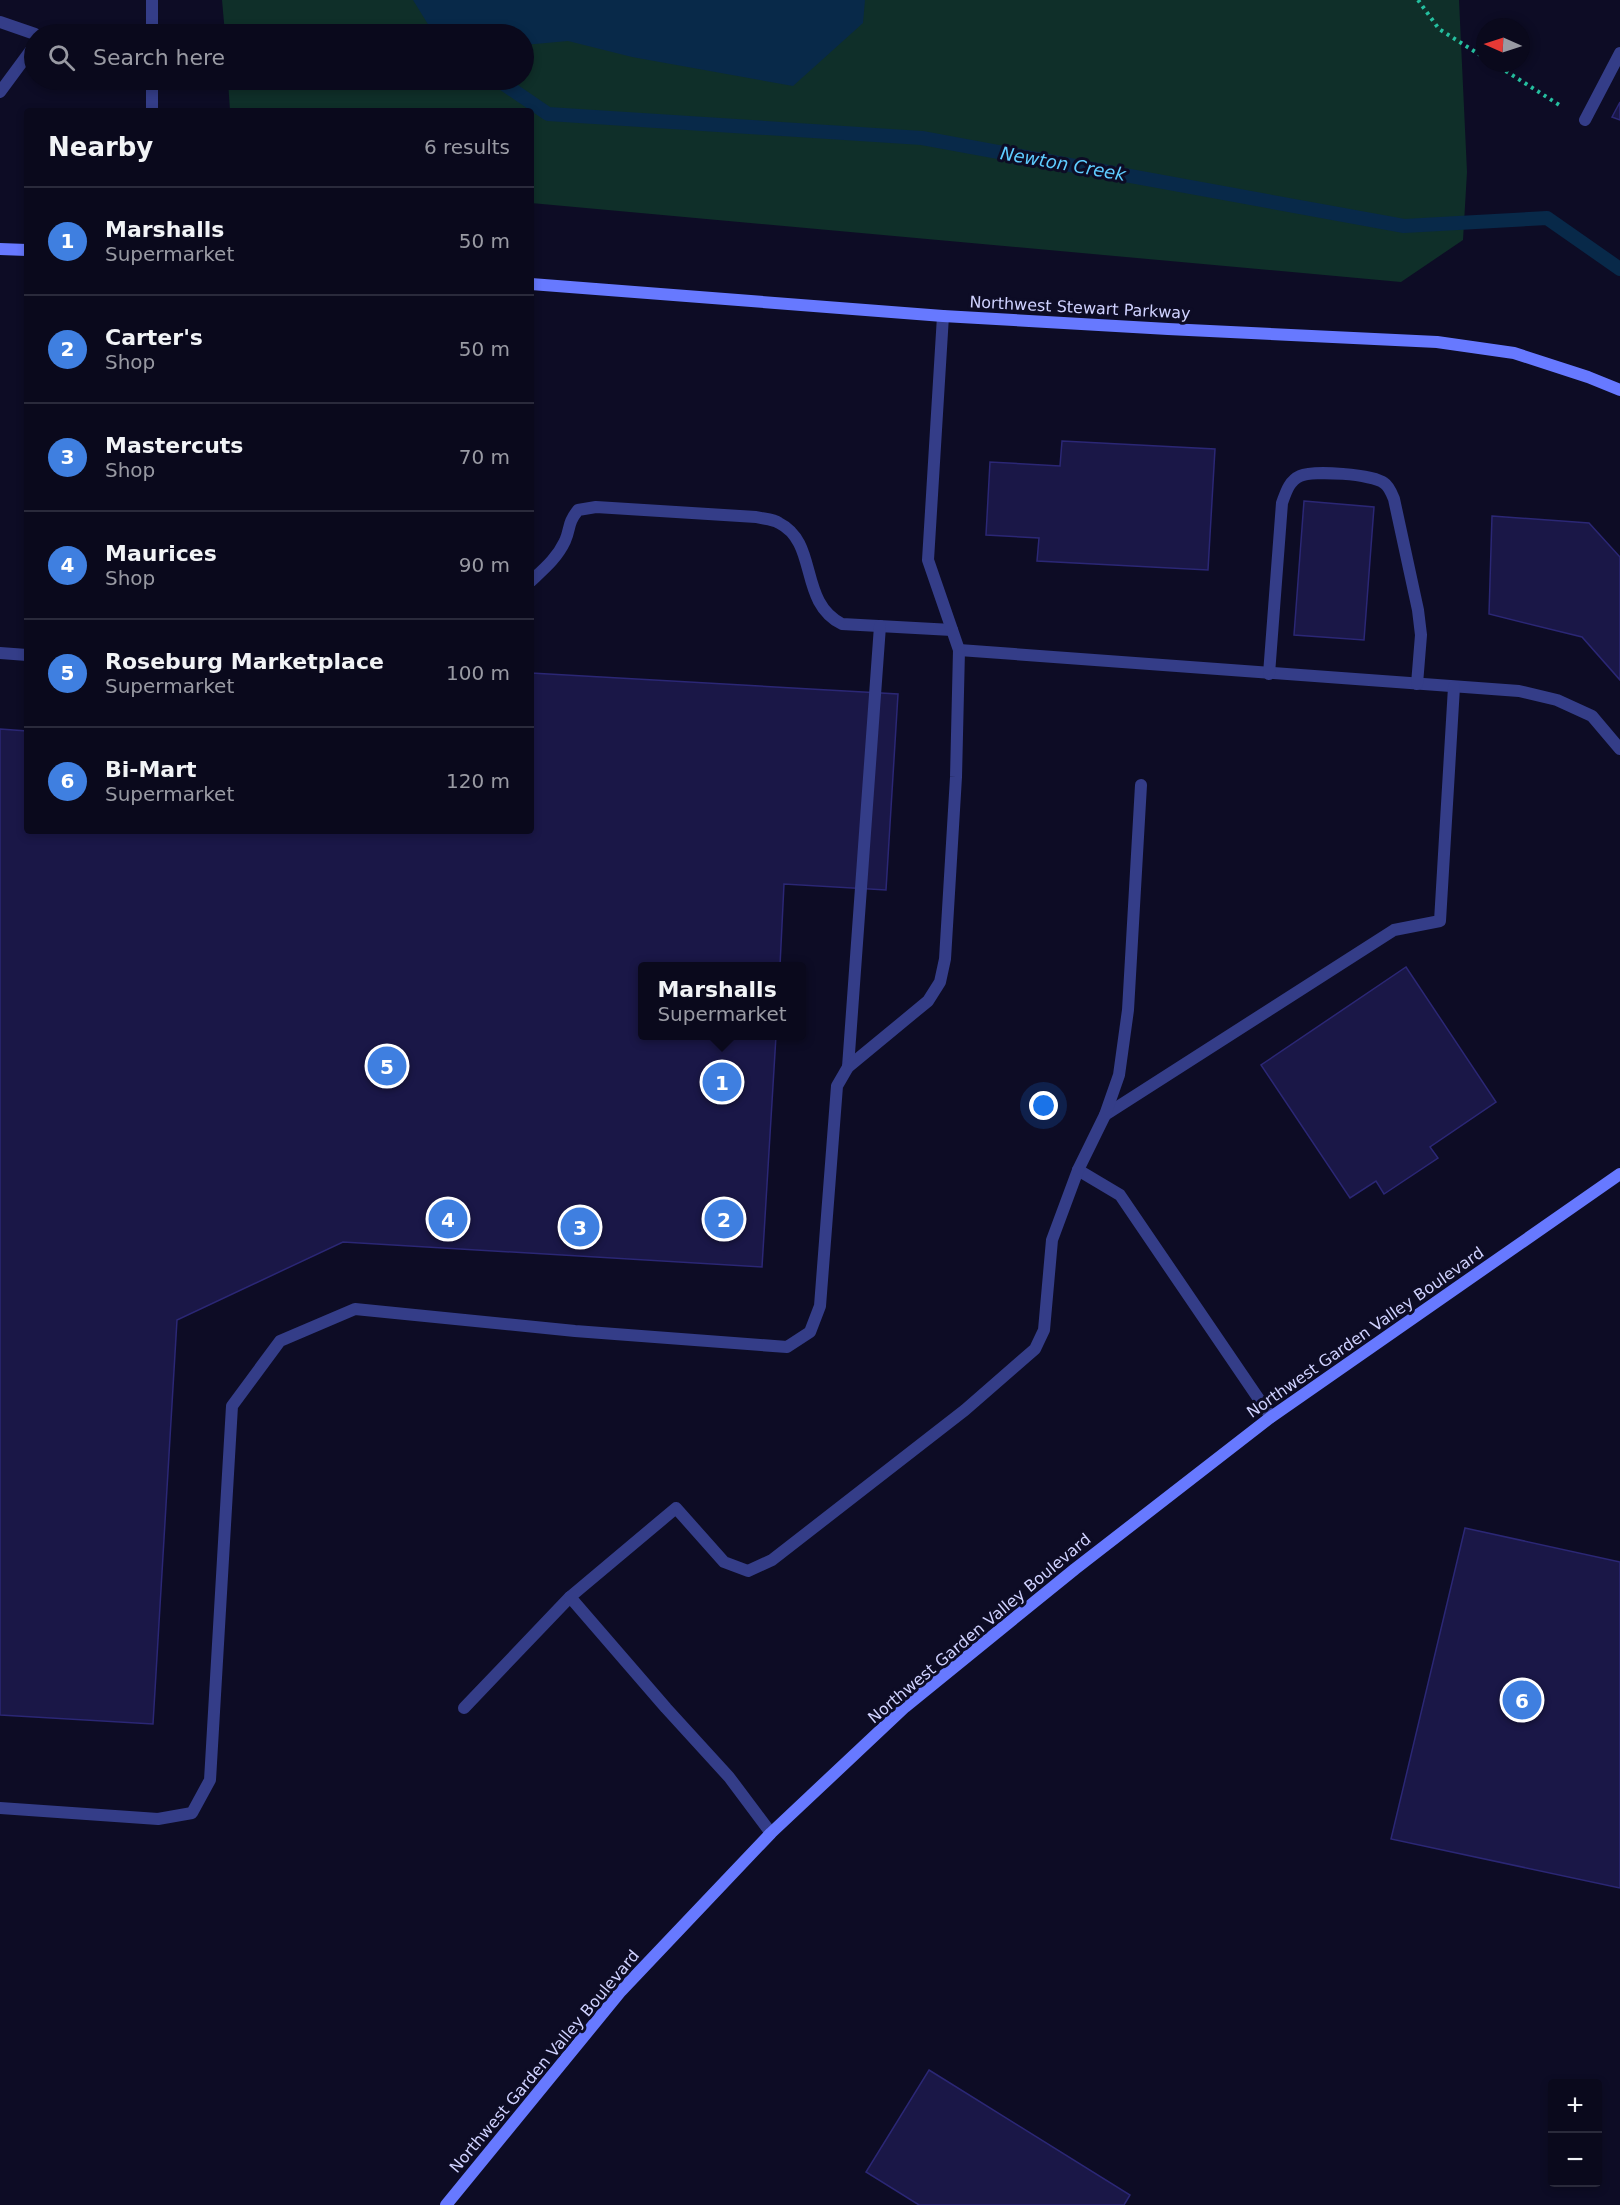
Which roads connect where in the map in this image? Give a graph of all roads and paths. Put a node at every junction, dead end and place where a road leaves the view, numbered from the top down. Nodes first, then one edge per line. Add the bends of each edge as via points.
1 (152, 0) edge
2 (1418, 0) edge
3 (0, 22) edge
4 (152, 24) edge
5 (24, 30) edge
6 (1476, 52) edge
7 (1620, 53) edge
8 (24, 60) edge
9 (1508, 72) edge
10 (152, 90) edge
11 (0, 92) edge
12 (152, 108) edge
13 (1585, 120) joint
14 (0, 249) edge
15 (24, 250) edge
16 (534, 284) edge
17 (943, 316) junction
18 (1620, 390) edge
19 (534, 578) edge
20 (880, 626) junction
21 (952, 630) junction
22 (959, 650) junction
23 (0, 653) edge
24 (24, 655) edge
25 (1269, 674) junction
26 (1418, 684) junction
27 (1454, 687) junction
28 (1620, 749) edge
29 (1141, 784) dead end
30 (848, 1067) junction
31 (1105, 1115) junction
32 (1078, 1170) junction
33 (1620, 1174) edge
34 (1271, 1417) junction
35 (570, 1597) junction
36 (464, 1708) dead end
37 (0, 1808) edge
38 (771, 1833) junction
39 (446, 2205) edge

1 - 4 lane
2 - 6 path via 1439,29
3 - 5 lane
7 - 13 lane
8 - 11 lane
9 - 13 path
10 - 12 lane
14 - 15 main road
16 - 17 main road, Northwest Stewart Parkway
17 - 18 main road, Northwest Stewart Parkway via 1437,342 1514,352
17 - 21 lane via 928,560
19 - 20 lane via 555,558 566,538 569,521 578,510 596,507 756,517 779,522 793,532 813,588 830,618 842,624
20 - 21 lane
20 - 30 lane
21 - 22 lane
22 - 25 lane
22 - 30 lane via 954,800 940,982 928,1001
23 - 24 lane
25 - 26 lane
25 - 26 lane via 1282,503 1289,484 1300,476 1374,477 1386,483 1394,499 1420,627
26 - 27 lane
27 - 28 lane via 1519,691 1557,700 1592,716
27 - 31 lane via 1440,921 1394,930
29 - 31 lane via 1128,1010 1119,1076
30 - 37 lane via 837,1086 820,1306 810,1332 787,1347 355,1309 280,1341 232,1406 210,1779 192,1813 158,1819
31 - 32 lane
32 - 34 lane via 1120,1195
32 - 35 lane via 1052,1240 1044,1330 1035,1349 965,1410 772,1560 748,1571 724,1562 676,1508
33 - 34 main road, Northwest Garden Valley Boulevard
34 - 38 main road, Northwest Garden Valley Boulevard via 905,1707
35 - 36 lane
35 - 38 lane via 729,1777
38 - 39 main road, Northwest Garden Valley Boulevard via 621,1991

